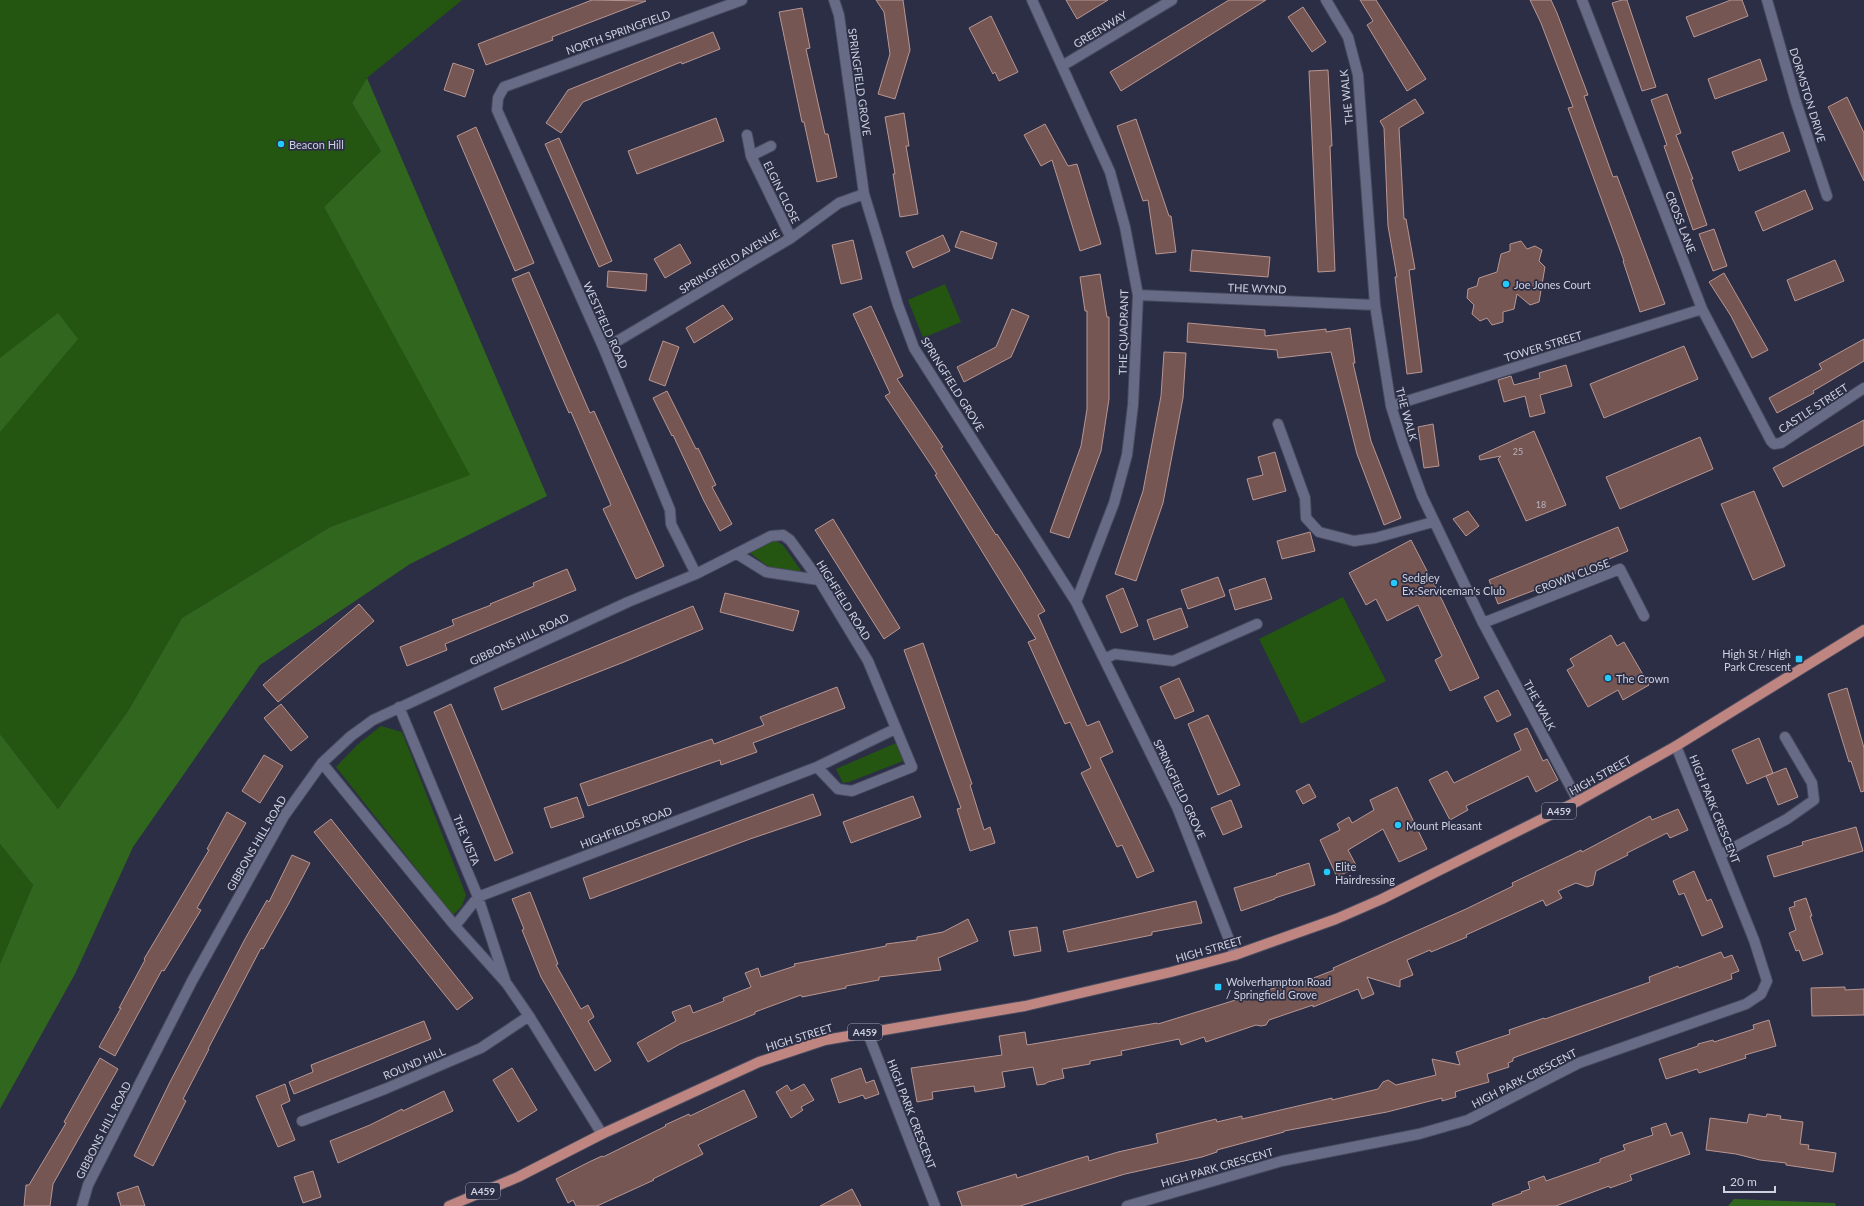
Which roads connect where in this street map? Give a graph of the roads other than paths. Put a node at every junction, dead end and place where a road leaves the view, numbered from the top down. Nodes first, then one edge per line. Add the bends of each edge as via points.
1 (742, 0) edge
2 (834, 0) edge
3 (1032, 0) edge
4 (1172, 0) edge
5 (1326, 0) edge
6 (1582, 0) edge
7 (1767, 0) edge
8 (1062, 66) junction
9 (504, 87) joint
10 (747, 135) dead end
11 (771, 146) dead end
12 (751, 156) junction
13 (864, 194) junction
14 (1827, 196) dead end
15 (791, 238) junction
16 (1138, 295) junction
17 (1375, 305) junction
18 (1702, 309) junction
19 (604, 349) junction
20 (1864, 388) edge
21 (1391, 406) junction
22 (1278, 424) dead end
23 (1774, 444) joint
24 (1433, 522) junction
25 (737, 554) junction
26 (696, 574) junction
27 (819, 580) junction
28 (1076, 602) junction
29 (1644, 616) dead end
30 (1483, 623) junction
31 (1256, 624) dead end
32 (1864, 630) edge
33 (1104, 659) junction
34 (399, 707) junction
35 (895, 729) junction
36 (1785, 737) dead end
37 (1676, 746) junction
38 (322, 763) junction
39 (817, 767) junction
40 (1578, 801) junction
41 (1720, 855) junction
42 (478, 897) junction
43 (455, 926) junction
44 (1235, 955) junction
45 (507, 984) junction
46 (529, 1016) junction
47 (867, 1031) junction
48 (302, 1121) dead end
49 (602, 1134) junction
50 (82, 1206) edge
51 (449, 1206) edge
52 (935, 1206) edge
53 (1127, 1206) edge

1 - 9 street, NORTH SPRINGFIELD
2 - 13 street, SPRINGFIELD GROVE via 839,15
3 - 8 street, THE QUADRANT
4 - 8 street, GREENWAY
5 - 17 street, THE WALK via 1348,37 1358,74
6 - 18 street, CROSS LANE
7 - 14 street, DORMSTON DRIVE via 1796,102
8 - 16 street, THE QUADRANT via 1110,172 1125,227
9 - 19 street, WESTFIELD ROAD via 498,98 497,110
10 - 12 street, ELGIN CLOSE
11 - 12 street, ELGIN CLOSE
12 - 15 street, ELGIN CLOSE
13 - 15 street, SPRINGFIELD AVENUE via 838,203
13 - 28 street, SPRINGFIELD GROVE via 914,348
15 - 19 street, SPRINGFIELD AVENUE
16 - 17 street, THE WYND
16 - 28 street, THE QUADRANT via 1133,405 1127,455 1114,503
17 - 21 street, THE WALK
18 - 21 street, TOWER STREET
18 - 23 street, CROSS LANE
19 - 26 street, WESTFIELD ROAD via 670,510 671,524
20 - 23 street, CASTLE STREET via 1781,443
21 - 24 street, THE WALK
22 - 24 street via 1305,498 1306,518 1319,532 1354,540 1375,538
24 - 30 street, THE WALK
25 - 26 street, GIBBONS HILL ROAD
25 - 27 street via 766,572
25 - 27 street, HIGHFIELD ROAD via 771,536 782,535 790,540
26 - 34 street, GIBBONS HILL ROAD via 628,602
27 - 35 street, HIGHFIELD ROAD via 868,661
28 - 33 street, SPRINGFIELD GROVE
29 - 30 street, CROWN CLOSE via 1620,569
30 - 40 street, THE WALK
31 - 33 street via 1173,661 1115,654
32 - 37 main road, HIGH STREET / A459
33 - 44 street, SPRINGFIELD GROVE via 1177,807
34 - 38 street, GIBBONS HILL ROAD via 373,720 351,736
34 - 42 street, THE VISTA
35 - 39 street, HIGHFIELDS ROAD
35 - 39 street via 912,766 852,791 838,789
36 - 41 street via 1812,783 1814,800 1787,819
37 - 40 main road, HIGH STREET / A459
37 - 41 street, HIGH PARK CRESCENT
38 - 43 street, THE VISTA
38 - 50 street, GIBBONS HILL ROAD via 284,816 192,982 88,1185
39 - 42 street, HIGHFIELDS ROAD
40 - 44 main road, HIGH STREET / A459 via 1336,919
41 - 53 street, HIGH PARK CRESCENT via 1754,940 1767,981 1761,994 1746,1004 1579,1063 1468,1120 1419,1134 1282,1161
42 - 43 street
42 - 45 street, THE VISTA
43 - 45 street, THE VISTA
44 - 47 main road, HIGH STREET / A459 via 1025,1006
45 - 46 street, THE VISTA
46 - 48 street, ROUND HILL via 481,1048
46 - 49 street, THE VISTA
47 - 49 main road, HIGH STREET / A459 via 825,1040 759,1062
47 - 52 street, HIGH PARK CRESCENT
49 - 51 main road, HIGH STREET / A459 via 518,1177

